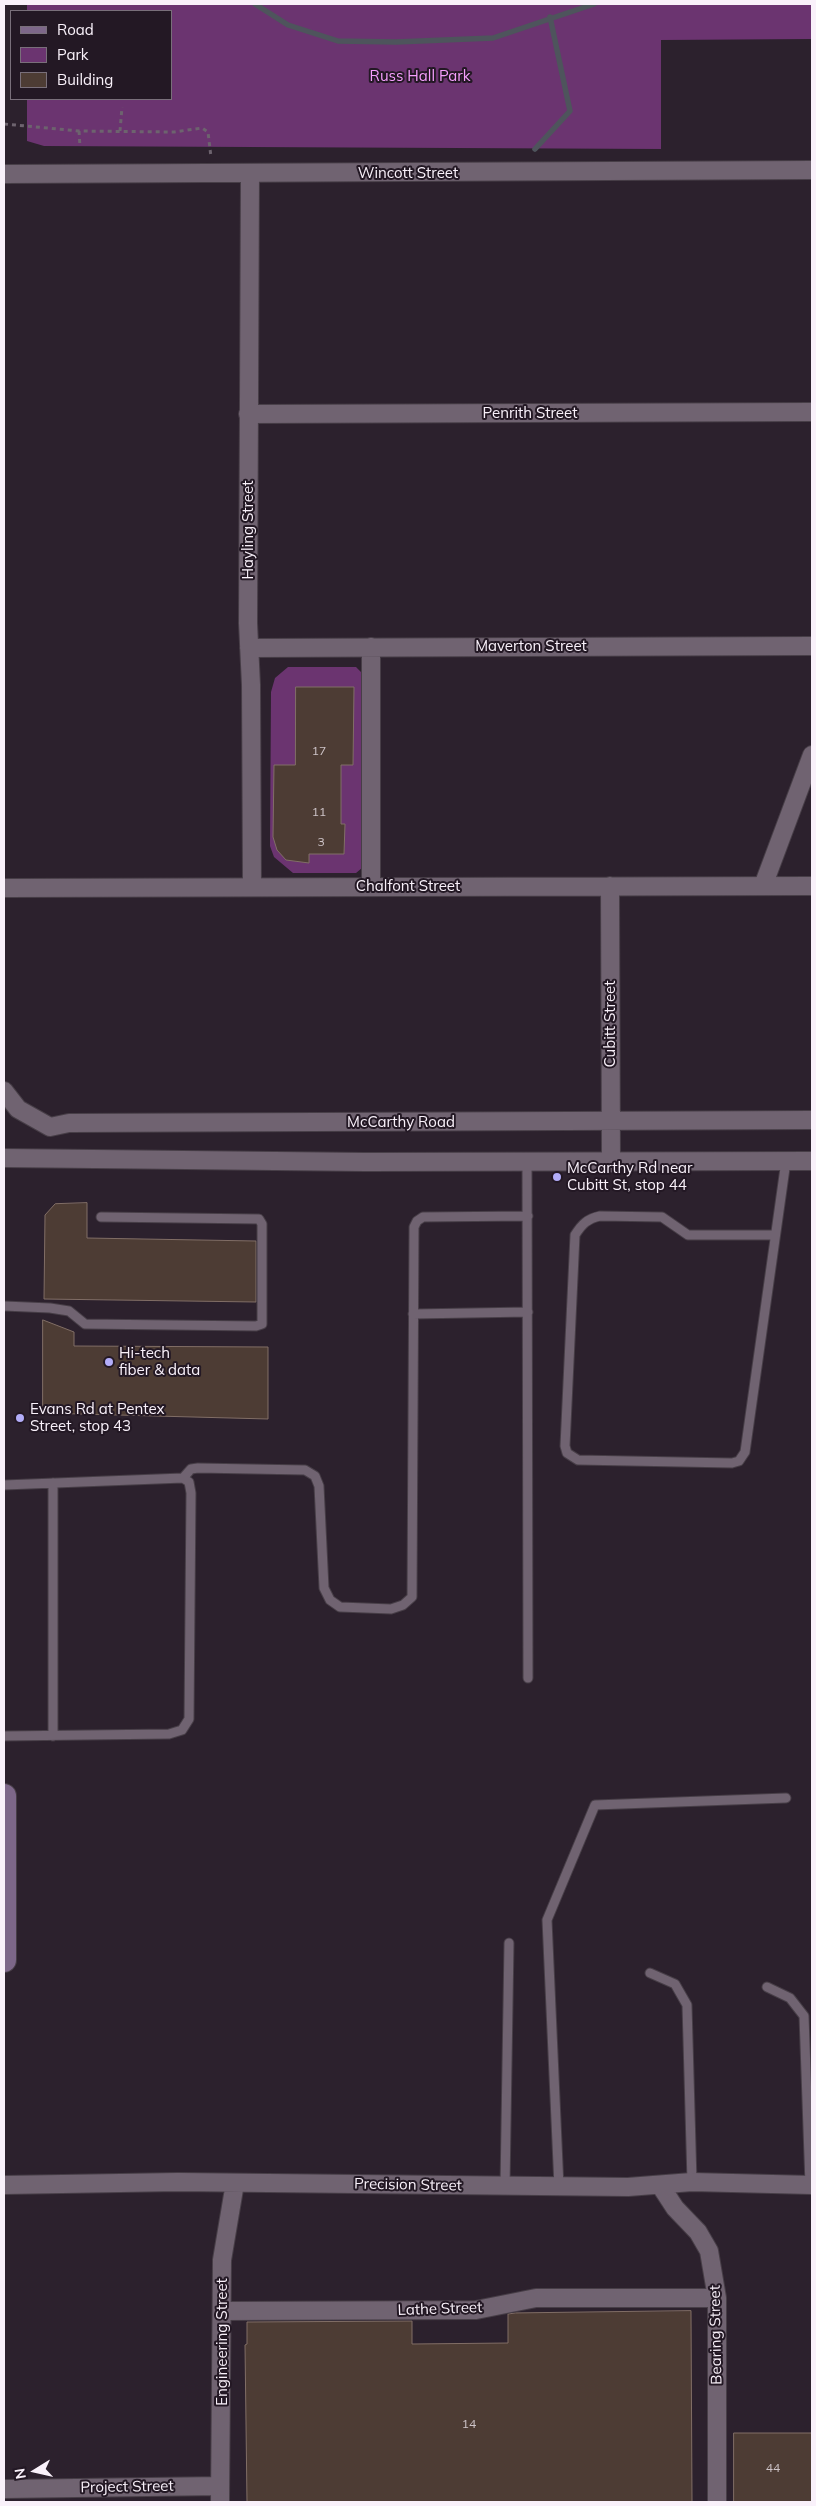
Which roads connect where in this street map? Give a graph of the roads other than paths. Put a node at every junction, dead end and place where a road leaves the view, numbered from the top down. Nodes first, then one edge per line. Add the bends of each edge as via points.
1 (812, 170) edge
2 (4, 174) edge
3 (250, 174) junction
4 (812, 412) edge
5 (248, 414) junction
6 (812, 646) edge
7 (371, 647) junction
8 (249, 648) junction
9 (812, 755) edge
10 (252, 886) junction
11 (370, 886) junction
12 (610, 886) junction
13 (763, 886) junction
14 (812, 886) edge
15 (4, 888) edge
16 (4, 1091) edge
17 (812, 1120) edge
18 (611, 1121) junction
19 (4, 1158) edge
20 (786, 1161) junction
21 (812, 1161) edge
22 (527, 1162) junction
23 (611, 1162) junction
24 (528, 1216) junction
25 (101, 1217) dead end
26 (774, 1235) junction
27 (4, 1306) edge
28 (528, 1312) junction
29 (413, 1314) junction
30 (183, 1478) junction
31 (52, 1483) junction
32 (4, 1485) edge
33 (528, 1678) dead end
34 (4, 1736) edge
35 (53, 1736) junction
36 (4, 1796) edge
37 (786, 1798) dead end
38 (510, 1943) dead end
39 (4, 1960) edge
40 (650, 1974) dead end
41 (767, 1987) dead end
42 (692, 2182) junction
43 (235, 2183) junction
44 (4, 2185) edge
45 (660, 2185) junction
46 (811, 2185) edge
47 (506, 2186) junction
48 (560, 2187) junction
49 (718, 2298) junction
50 (222, 2311) junction
51 (4, 2489) edge
52 (220, 2494) edge
53 (717, 2502) edge

1 - 3 street, Wincott Street
2 - 3 street, Wincott Street
3 - 5 street, Hayling Street
4 - 5 street, Penrith Street
5 - 8 street, Hayling Street
6 - 7 street, Maverton Street
7 - 8 street, Maverton Street
7 - 11 street
8 - 10 street, Hayling Street
9 - 13 street
10 - 11 street, Chalfont Street
10 - 15 street, Chalfont Street
11 - 12 street, Chalfont Street
12 - 13 street, Chalfont Street
12 - 18 street, Cubitt Street
13 - 14 street, Chalfont Street
16 - 18 street, McCarthy Road via 18,1109 50,1126 69,1123
17 - 18 street, McCarthy Road
18 - 23 street, Cubitt Street
19 - 22 street
20 - 21 street
20 - 23 street
20 - 26 lane
22 - 23 street
22 - 24 lane
24 - 28 lane
24 - 29 lane via 423,1217 417,1221 414,1228
25 - 27 lane via 259,1219 262,1224 262,1324 85,1324 70,1312
26 - 26 lane via 745,1452 739,1461 578,1460 567,1453 575,1235 582,1224 600,1216 662,1217 688,1235
28 - 29 lane
28 - 33 lane
29 - 30 lane via 412,1597 403,1605 391,1608 340,1606 330,1600 324,1588 320,1486 315,1476 305,1470 198,1468 191,1469
30 - 31 lane
30 - 35 lane via 189,1482 191,1492 189,1719 182,1730 169,1734
31 - 32 lane
31 - 35 lane
34 - 35 lane
36 - 39 main road
37 - 48 lane via 595,1805 547,1920
38 - 47 lane
40 - 42 lane via 675,1984 687,2005
41 - 46 lane via 790,1998 804,2016
42 - 45 street, Precision Street
42 - 46 street, Precision Street
43 - 44 street, Precision Street
43 - 47 street, Precision Street
43 - 50 street, Engineering Street via 222,2260
45 - 48 street, Precision Street
45 - 49 street, Bearing Street via 709,2251
47 - 48 street, Precision Street
49 - 50 street, Lathe Street via 536,2298 476,2310
49 - 53 street, Bearing Street
50 - 52 street, Engineering Street
51 - 52 street, Project Street

